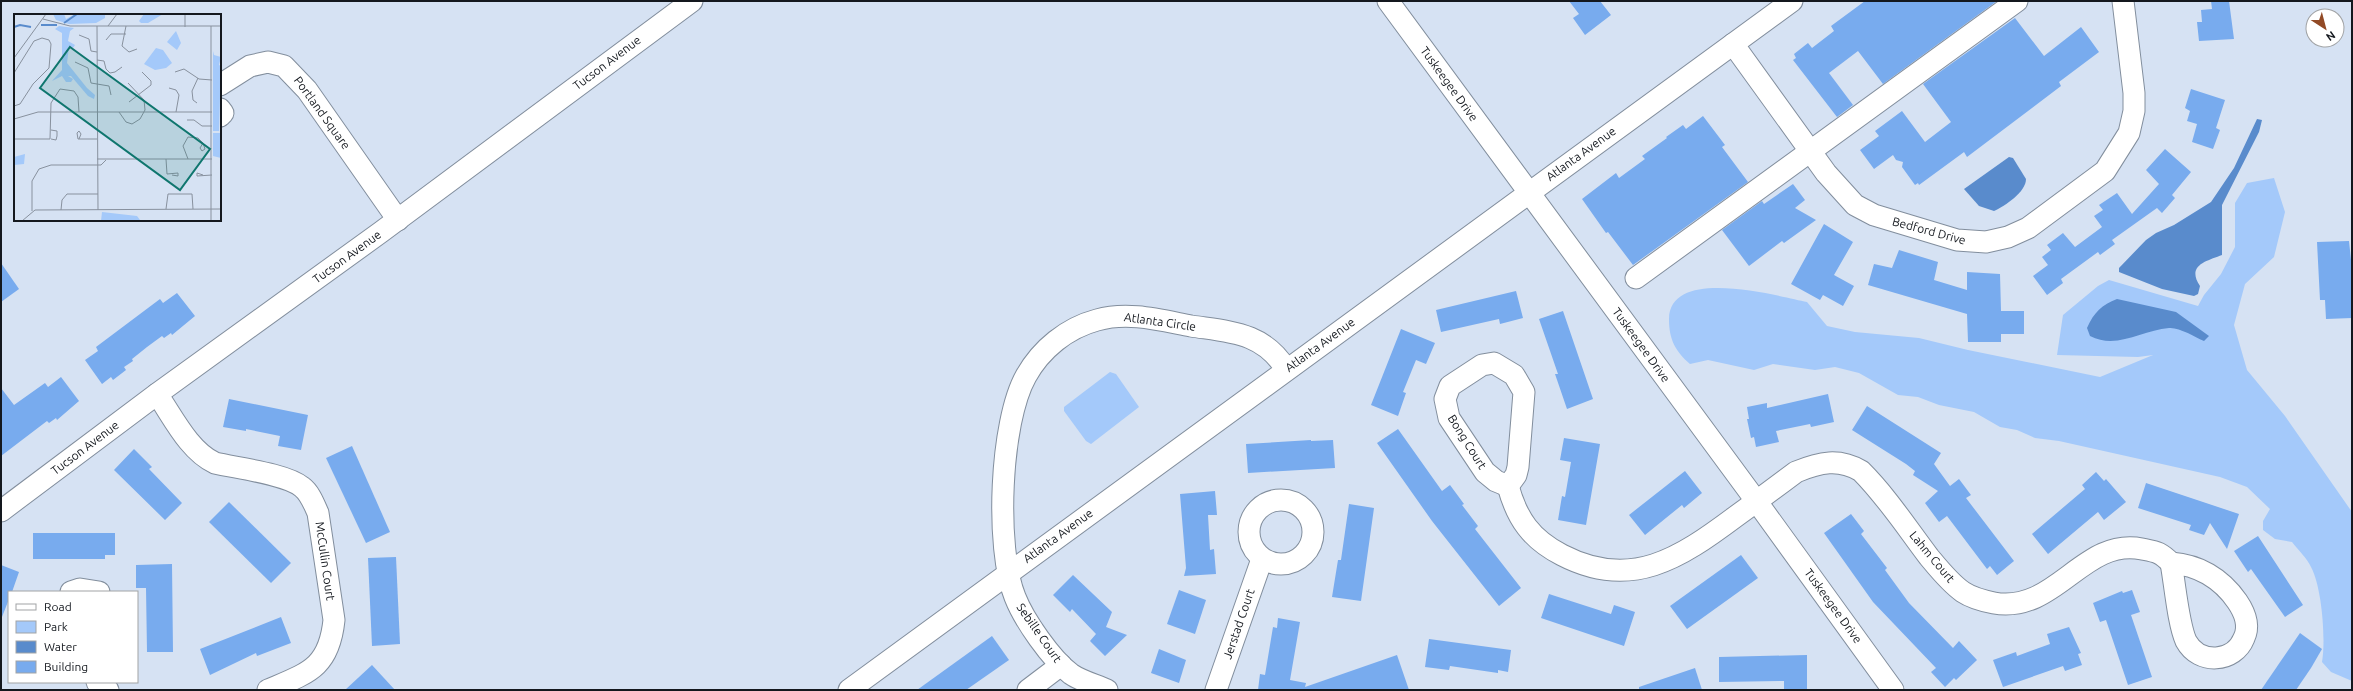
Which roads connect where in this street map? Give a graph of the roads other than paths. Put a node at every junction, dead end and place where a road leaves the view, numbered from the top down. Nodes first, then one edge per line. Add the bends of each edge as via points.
1 (692, 1) edge
2 (1388, 1) edge
3 (1792, 1) edge
4 (2017, 1) edge
5 (2123, 1) edge
6 (1733, 44) junction
7 (221, 84) edge
8 (1810, 152) junction
9 (1529, 192) junction
10 (398, 220) junction
11 (1636, 278) dead end
12 (1286, 369) junction
13 (157, 394) junction
14 (1508, 486) junction
15 (1757, 502) junction
16 (1, 511) edge
17 (1262, 559) dead end
18 (2171, 563) junction
19 (1008, 573) junction
20 (74, 591) edge
21 (93, 591) edge
22 (1060, 665) junction
23 (98, 683) edge
24 (108, 690) edge
25 (268, 690) edge
26 (848, 690) edge
27 (1028, 690) edge
28 (1107, 690) edge
29 (1216, 690) edge
30 (1893, 690) edge

1 - 10 street, Tucson Avenue
2 - 9 street, Tuskeegee Drive
3 - 6 street, Atlanta Avenue
4 - 8 street
5 - 8 street, Bedford Drive via 2134,93 2134,111 2129,133 2105,171 2028,228 2008,237 1971,242 1874,215 1855,205
6 - 8 street, Bedford Drive
6 - 9 street, Atlanta Avenue
7 - 10 street, Portland Square via 250,66 268,62 284,66 307,90
8 - 11 street
9 - 12 street, Atlanta Avenue
9 - 15 street, Tuskeegee Drive
10 - 13 street, Tucson Avenue
12 - 19 street, Atlanta Avenue
12 - 19 street, Atlanta Circle via 1273,351 1246,336 1131,315 1096,320 1061,337 1036,360 1015,403 1004,461 1003,492
13 - 16 street, Tucson Avenue
13 - 25 street, McCullin Court via 205,459 232,468 287,479 302,487 313,500 318,513 334,620 332,637 325,657 312,669
14 - 14 street, Bong Court via 1518,467 1524,392 1520,382 1510,371 1494,363 1482,365 1450,386 1445,406 1449,418 1485,472
14 - 15 street via 1519,518 1534,536 1550,549 1590,567 1628,571 1664,562 1688,551
15 - 18 street, Lahm Court via 1796,472 1808,467 1832,462 1849,464 1871,480 1951,582 1963,592 1981,600 1997,603 2016,605 2037,598 2101,553 2120,547 2161,553
15 - 30 street, Tuskeegee Drive
17 - 29 street, Jerstad Court
18 - 18 street, Lahm Court via 2186,565 2205,573 2231,595 2243,612 2246,620 2244,638 2237,649 2228,656 2212,658 2191,648 2183,631
19 - 22 street, Sebille Court via 1016,601
19 - 26 street, Atlanta Avenue
20 - 21 street
22 - 27 street
22 - 28 street, Sebille Court via 1072,675
23 - 24 street

